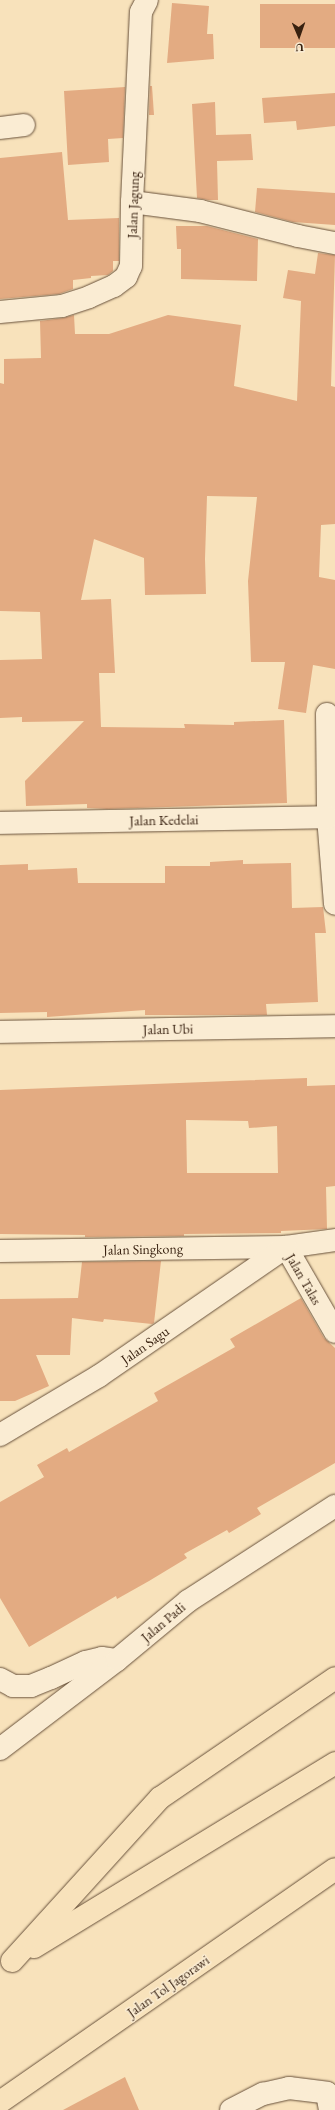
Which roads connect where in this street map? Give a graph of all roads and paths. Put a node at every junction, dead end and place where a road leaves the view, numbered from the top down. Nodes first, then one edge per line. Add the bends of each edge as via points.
1 (147, 0) edge
2 (24, 124) dead end
3 (0, 128) edge
4 (132, 202) junction
5 (335, 243) edge
6 (0, 312) edge
7 (327, 714) dead end
8 (328, 817) junction
9 (0, 823) edge
10 (335, 904) edge
11 (335, 1026) edge
12 (0, 1032) edge
13 (335, 1240) edge
14 (286, 1247) junction
15 (0, 1251) edge
16 (335, 1329) edge
17 (335, 1332) edge
18 (0, 1435) edge
19 (335, 1506) edge
20 (117, 1660) junction
21 (0, 1678) edge
22 (335, 1678) edge
23 (0, 1749) edge
24 (335, 1763) edge
25 (335, 1869) edge
26 (6, 1963) edge
27 (331, 2099) edge
28 (0, 2102) edge
29 (231, 2110) edge

1 - 4 street, Jalan Jagung via 141,12
2 - 3 street
4 - 5 street via 200,211
4 - 6 street, Jalan Jagung via 131,266 126,277 114,286 62,306
7 - 8 street
8 - 9 street, Jalan Kedelai
8 - 10 street
11 - 12 street, Jalan Ubi
13 - 14 street, Jalan Talas
14 - 15 street, Jalan Singkong
14 - 17 street, Jalan Talas
14 - 18 street, Jalan Sagu via 99,1376
16 - 17 street, Jalan Talas
19 - 20 street, Jalan Padi via 188,1601
20 - 21 street via 102,1658 86,1662 31,1686 13,1686
20 - 23 street, Jalan Padi
22 - 26 highway via 160,1798
24 - 26 highway
25 - 28 highway, Jalan Tol Jagorawi
27 - 29 street via 288,2088 263,2094

